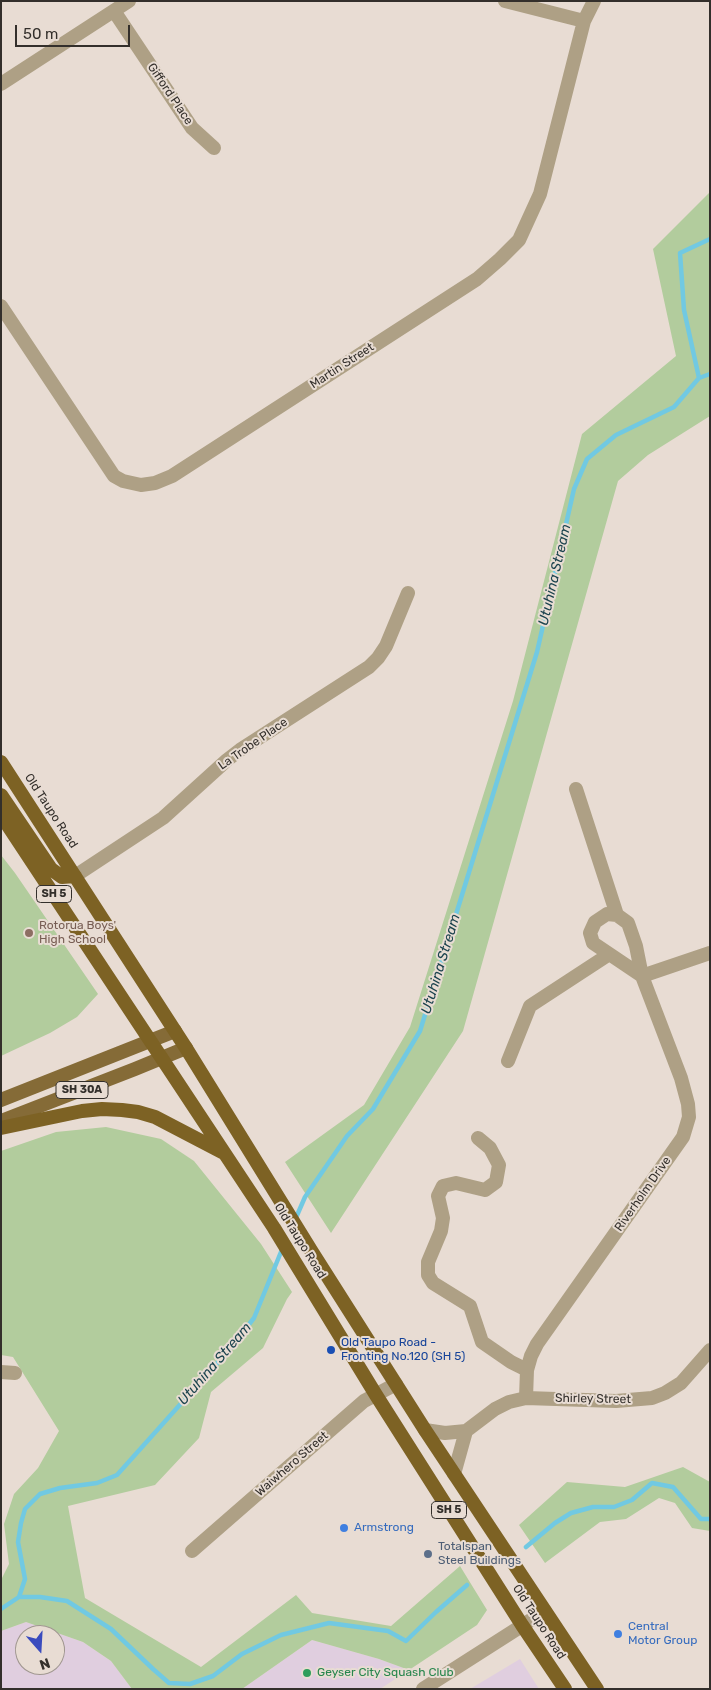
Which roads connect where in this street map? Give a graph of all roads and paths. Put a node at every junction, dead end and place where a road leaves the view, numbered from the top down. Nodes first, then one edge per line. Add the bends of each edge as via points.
1 (129, 1) edge
2 (505, 1) edge
3 (594, 1) edge
4 (114, 11) junction
5 (584, 21) junction
6 (1, 84) edge
7 (214, 148) dead end
8 (1, 306) edge
9 (408, 593) dead end
10 (1, 762) edge
11 (576, 789) dead end
12 (1, 795) edge
13 (1, 816) edge
14 (74, 876) junction
15 (617, 915) junction
16 (710, 953) edge
17 (608, 955) junction
18 (642, 976) junction
19 (175, 1031) junction
20 (151, 1041) junction
21 (186, 1048) junction
22 (162, 1057) junction
23 (508, 1061) dead end
24 (1, 1100) edge
25 (1, 1121) edge
26 (1, 1128) edge
27 (478, 1138) dead end
28 (227, 1155) junction
29 (710, 1350) edge
30 (527, 1370) junction
31 (396, 1384) junction
32 (376, 1395) junction
33 (526, 1398) junction
34 (425, 1430) junction
35 (466, 1431) junction
36 (454, 1474) junction
37 (192, 1551) dead end
38 (545, 1611) junction
39 (522, 1625) junction
40 (423, 1689) edge
41 (565, 1689) edge
42 (597, 1689) edge

1 - 4 street
2 - 5 street
3 - 5 street, Martin Street
4 - 6 street
4 - 7 street, Gifford Place via 192,128
5 - 8 street, Martin Street via 540,194 519,240 476,279 172,476 141,485 114,476
9 - 14 street, La Trobe Place via 386,646 369,667 240,750 163,818
10 - 14 highway, Old Taupo Road / SH 5
11 - 15 street
12 - 14 highway, SH 5 via 51,869 62,877
13 - 20 highway, Old Taupo Road / SH 5
14 - 19 highway, Old Taupo Road / SH 5
15 - 17 street via 607,914 595,922 590,933 593,943
15 - 18 street, Riverholm Drive via 628,923
16 - 18 street
17 - 18 street
17 - 23 street via 530,1006
18 - 30 street, Riverholm Drive via 683,1087 689,1112 687,1126 683,1137 537,1344
19 - 20 main road, SH 30A
19 - 21 highway, Old Taupo Road / SH 5
20 - 22 highway, Old Taupo Road / SH 5
20 - 24 main road, SH 30A
21 - 22 main road, SH 30A
21 - 31 highway, Old Taupo Road / SH 5
22 - 25 main road, SH 30A
22 - 28 highway, Old Taupo Road / SH 5
26 - 28 highway via 82,1111 122,1110 155,1117
27 - 30 street via 490,1148 499,1165 496,1182 485,1190 456,1183 443,1186 438,1196 443,1218 441,1231 428,1262 428,1275 433,1283 470,1306 482,1342
28 - 32 highway, Old Taupo Road / SH 5
29 - 33 street, Shirley Street via 681,1384 652,1398 616,1401
30 - 33 street, Riverholm Drive
31 - 32 street, Waiwhero Street
31 - 34 highway, Old Taupo Road / SH 5
32 - 37 street, Waiwhero Street via 364,1401
32 - 39 highway, Old Taupo Road / SH 5
33 - 35 street, Shirley Street via 495,1409
34 - 35 street via 445,1433
34 - 36 highway, Old Taupo Road / SH 5
35 - 36 street
36 - 38 highway, Old Taupo Road / SH 5
38 - 39 street
38 - 42 highway, Old Taupo Road / SH 5
39 - 40 street
39 - 41 highway, Old Taupo Road / SH 5

